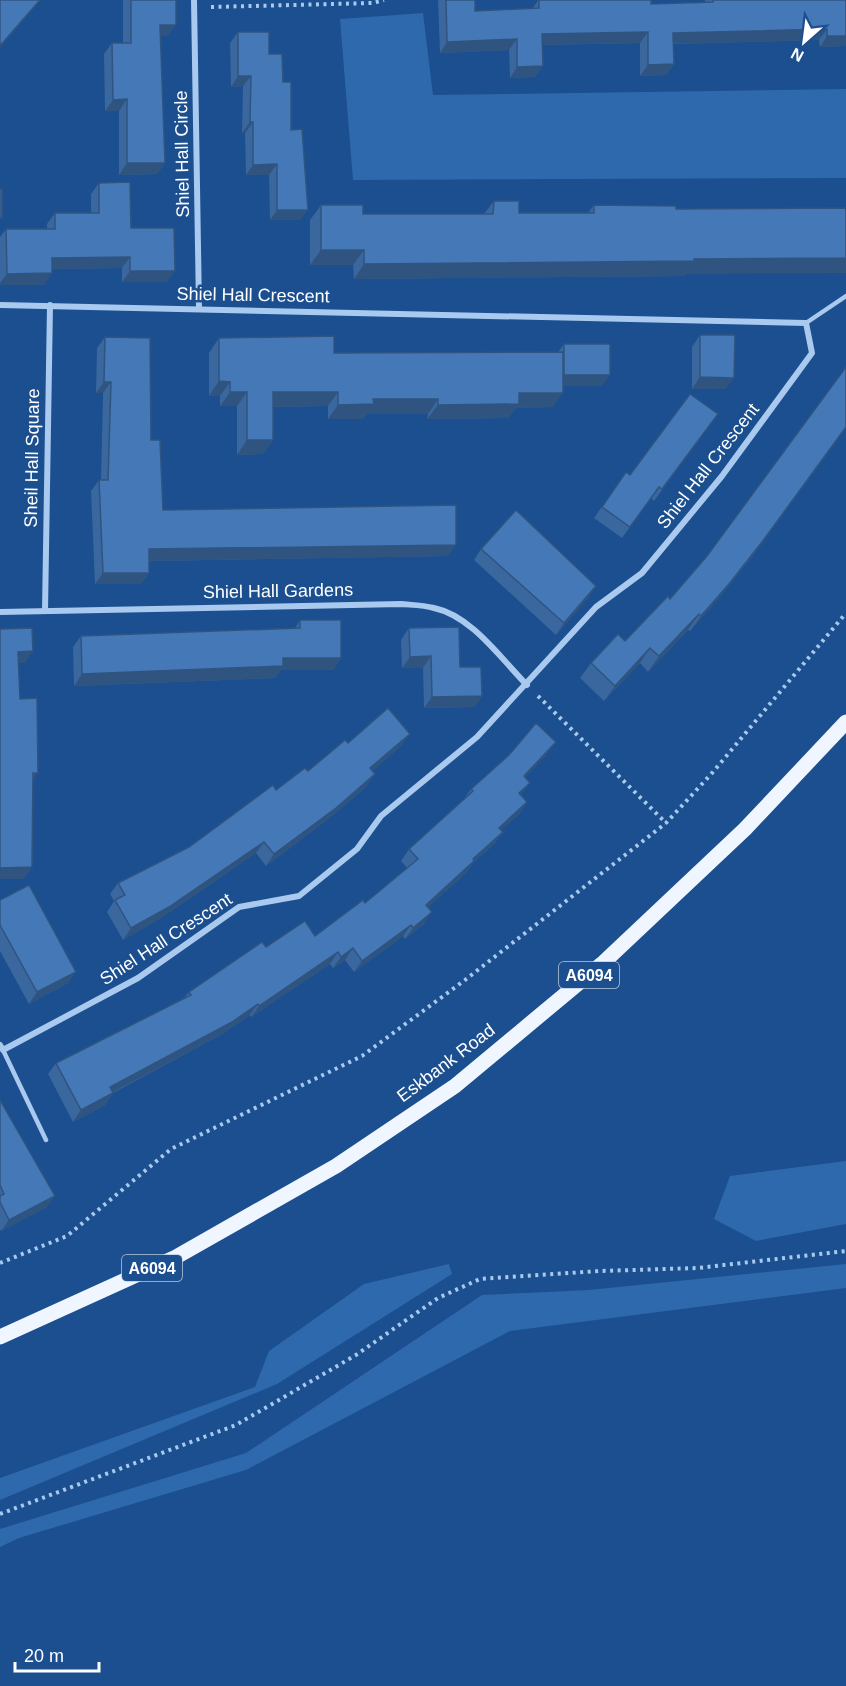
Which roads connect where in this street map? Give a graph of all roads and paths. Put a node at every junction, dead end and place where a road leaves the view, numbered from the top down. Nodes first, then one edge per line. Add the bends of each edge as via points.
1 (194, 0) edge
2 (384, 0) edge
3 (194, 8) junction
4 (846, 296) edge
5 (50, 305) junction
6 (0, 306) edge
7 (199, 308) junction
8 (806, 323) junction
9 (45, 611) junction
10 (0, 612) edge
11 (846, 613) edge
12 (527, 685) junction
13 (846, 722) edge
14 (666, 823) junction
15 (1, 1048) edge
16 (46, 1140) dead end
17 (846, 1251) edge
18 (0, 1263) edge
19 (0, 1337) edge
20 (0, 1514) edge

1 - 3 street, Shiel Hall Circle
2 - 3 path
3 - 7 street, Shiel Hall Circle
4 - 8 lane
5 - 6 street, Shiel Hall Crescent
5 - 7 street, Shiel Hall Crescent
5 - 9 street, Sheil Hall Square
7 - 8 street, Shiel Hall Crescent
8 - 12 street, Shiel Hall Crescent via 812,353 722,476 642,573 596,607
9 - 10 street, Shiel Hall Gardens
9 - 12 street, Shiel Hall Gardens via 401,604 435,608 457,617
11 - 14 path
12 - 14 path
12 - 15 street, Shiel Hall Crescent via 477,737 381,816 357,849 299,896 239,908 138,978
13 - 19 main road, Eskbank Road / A6094 via 745,829 604,962 454,1086 336,1166 176,1257
14 - 18 path via 362,1056 171,1149 67,1236
15 - 16 lane
17 - 20 path via 698,1268 480,1279 438,1298 357,1355 236,1425

